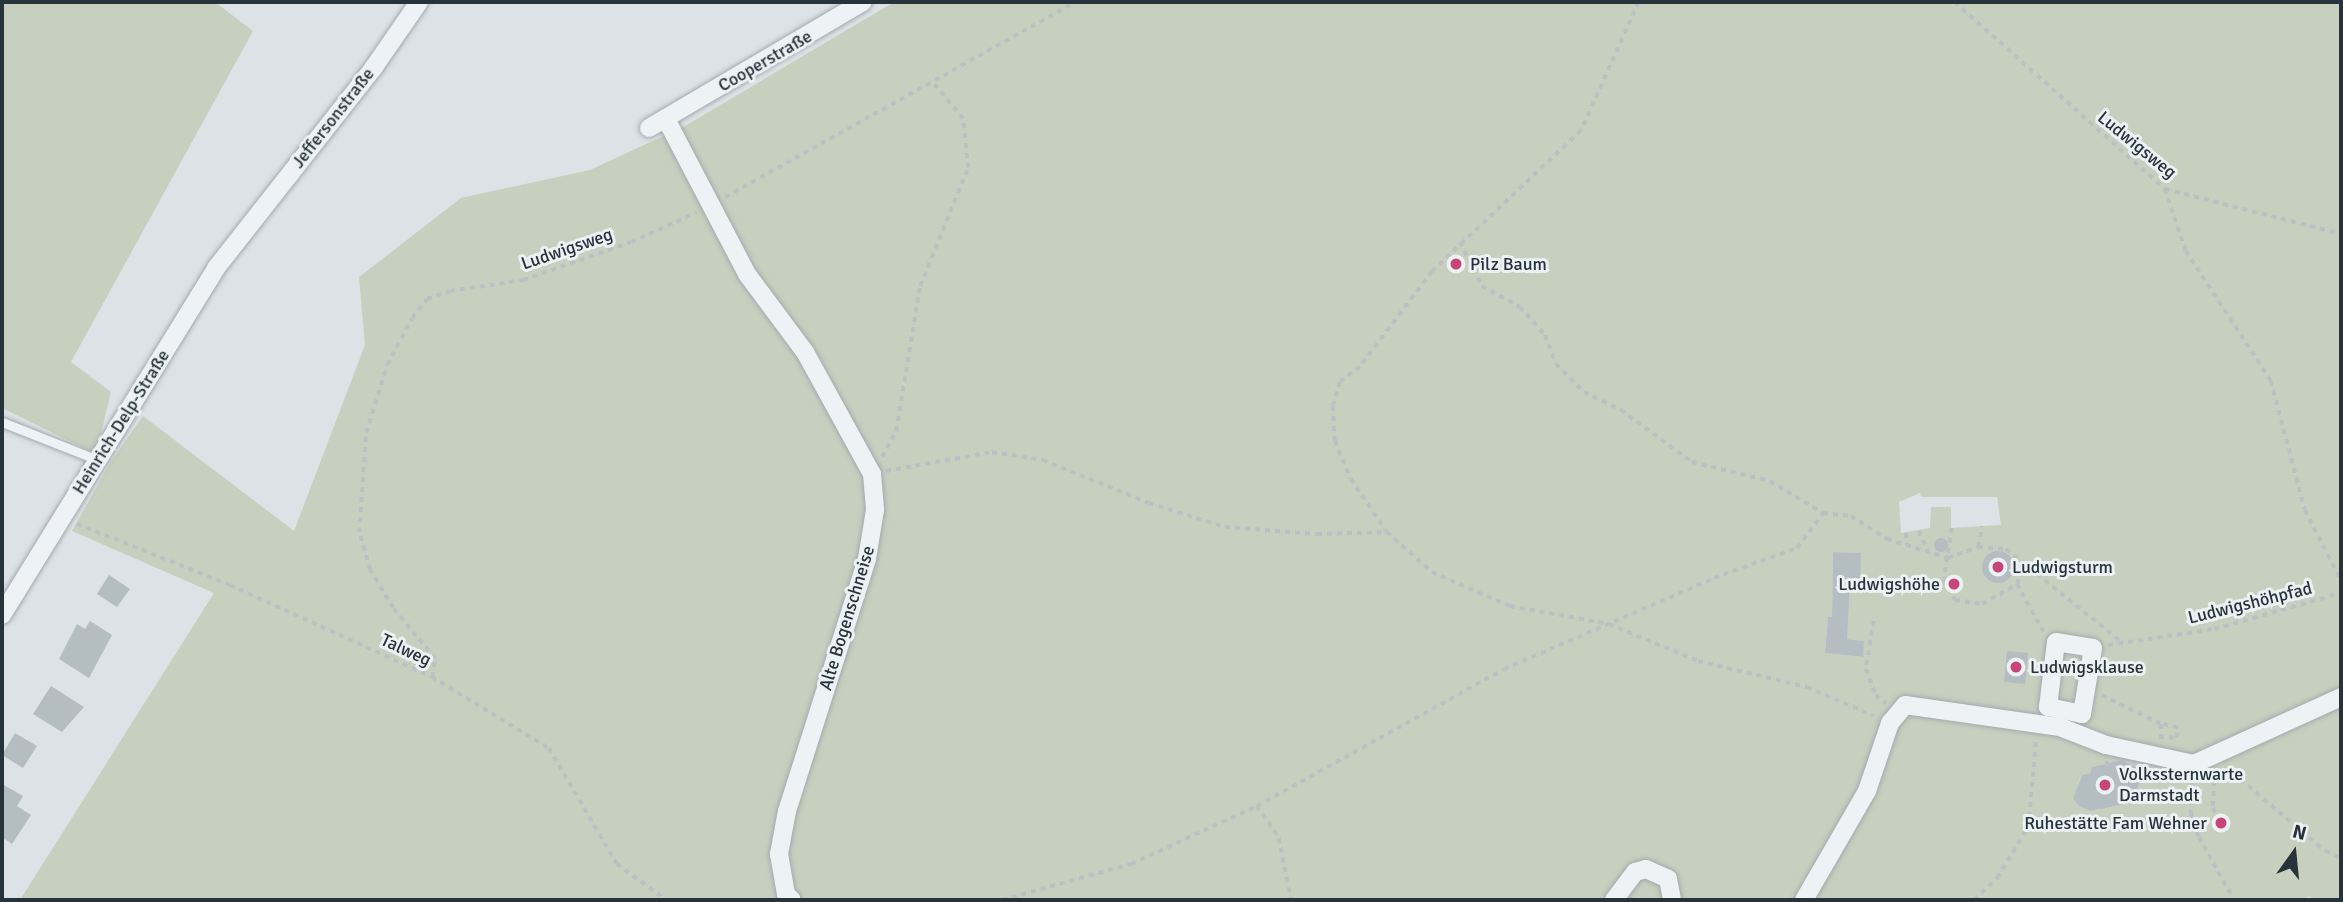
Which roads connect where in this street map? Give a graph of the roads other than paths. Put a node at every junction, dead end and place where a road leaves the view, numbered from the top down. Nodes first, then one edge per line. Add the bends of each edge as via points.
1 (419, 2) edge
2 (863, 2) edge
3 (666, 119) junction
4 (649, 128) dead end
5 (243, 231) joint
6 (2, 422) edge
7 (97, 460) junction
8 (2, 615) edge
9 (2341, 697) edge
10 (792, 900) edge
11 (1614, 900) edge
12 (1672, 900) edge
13 (1804, 900) edge

1 - 5 street, Jeffersonstraße via 374,67
2 - 3 street, Cooperstraße
3 - 4 street, Cooperstraße
3 - 10 street, Alte Bogenschneise via 747,274 805,352 872,474 875,510 867,559 787,810 779,854 786,894
5 - 7 street, Heinrich-Delp-Straße
6 - 7 lane
7 - 8 street, Heinrich-Delp-Straße
9 - 13 street via 2194,764 2106,745 2037,723 1905,705 1895,718 1867,791
11 - 12 street via 1634,872 1646,869 1668,879

